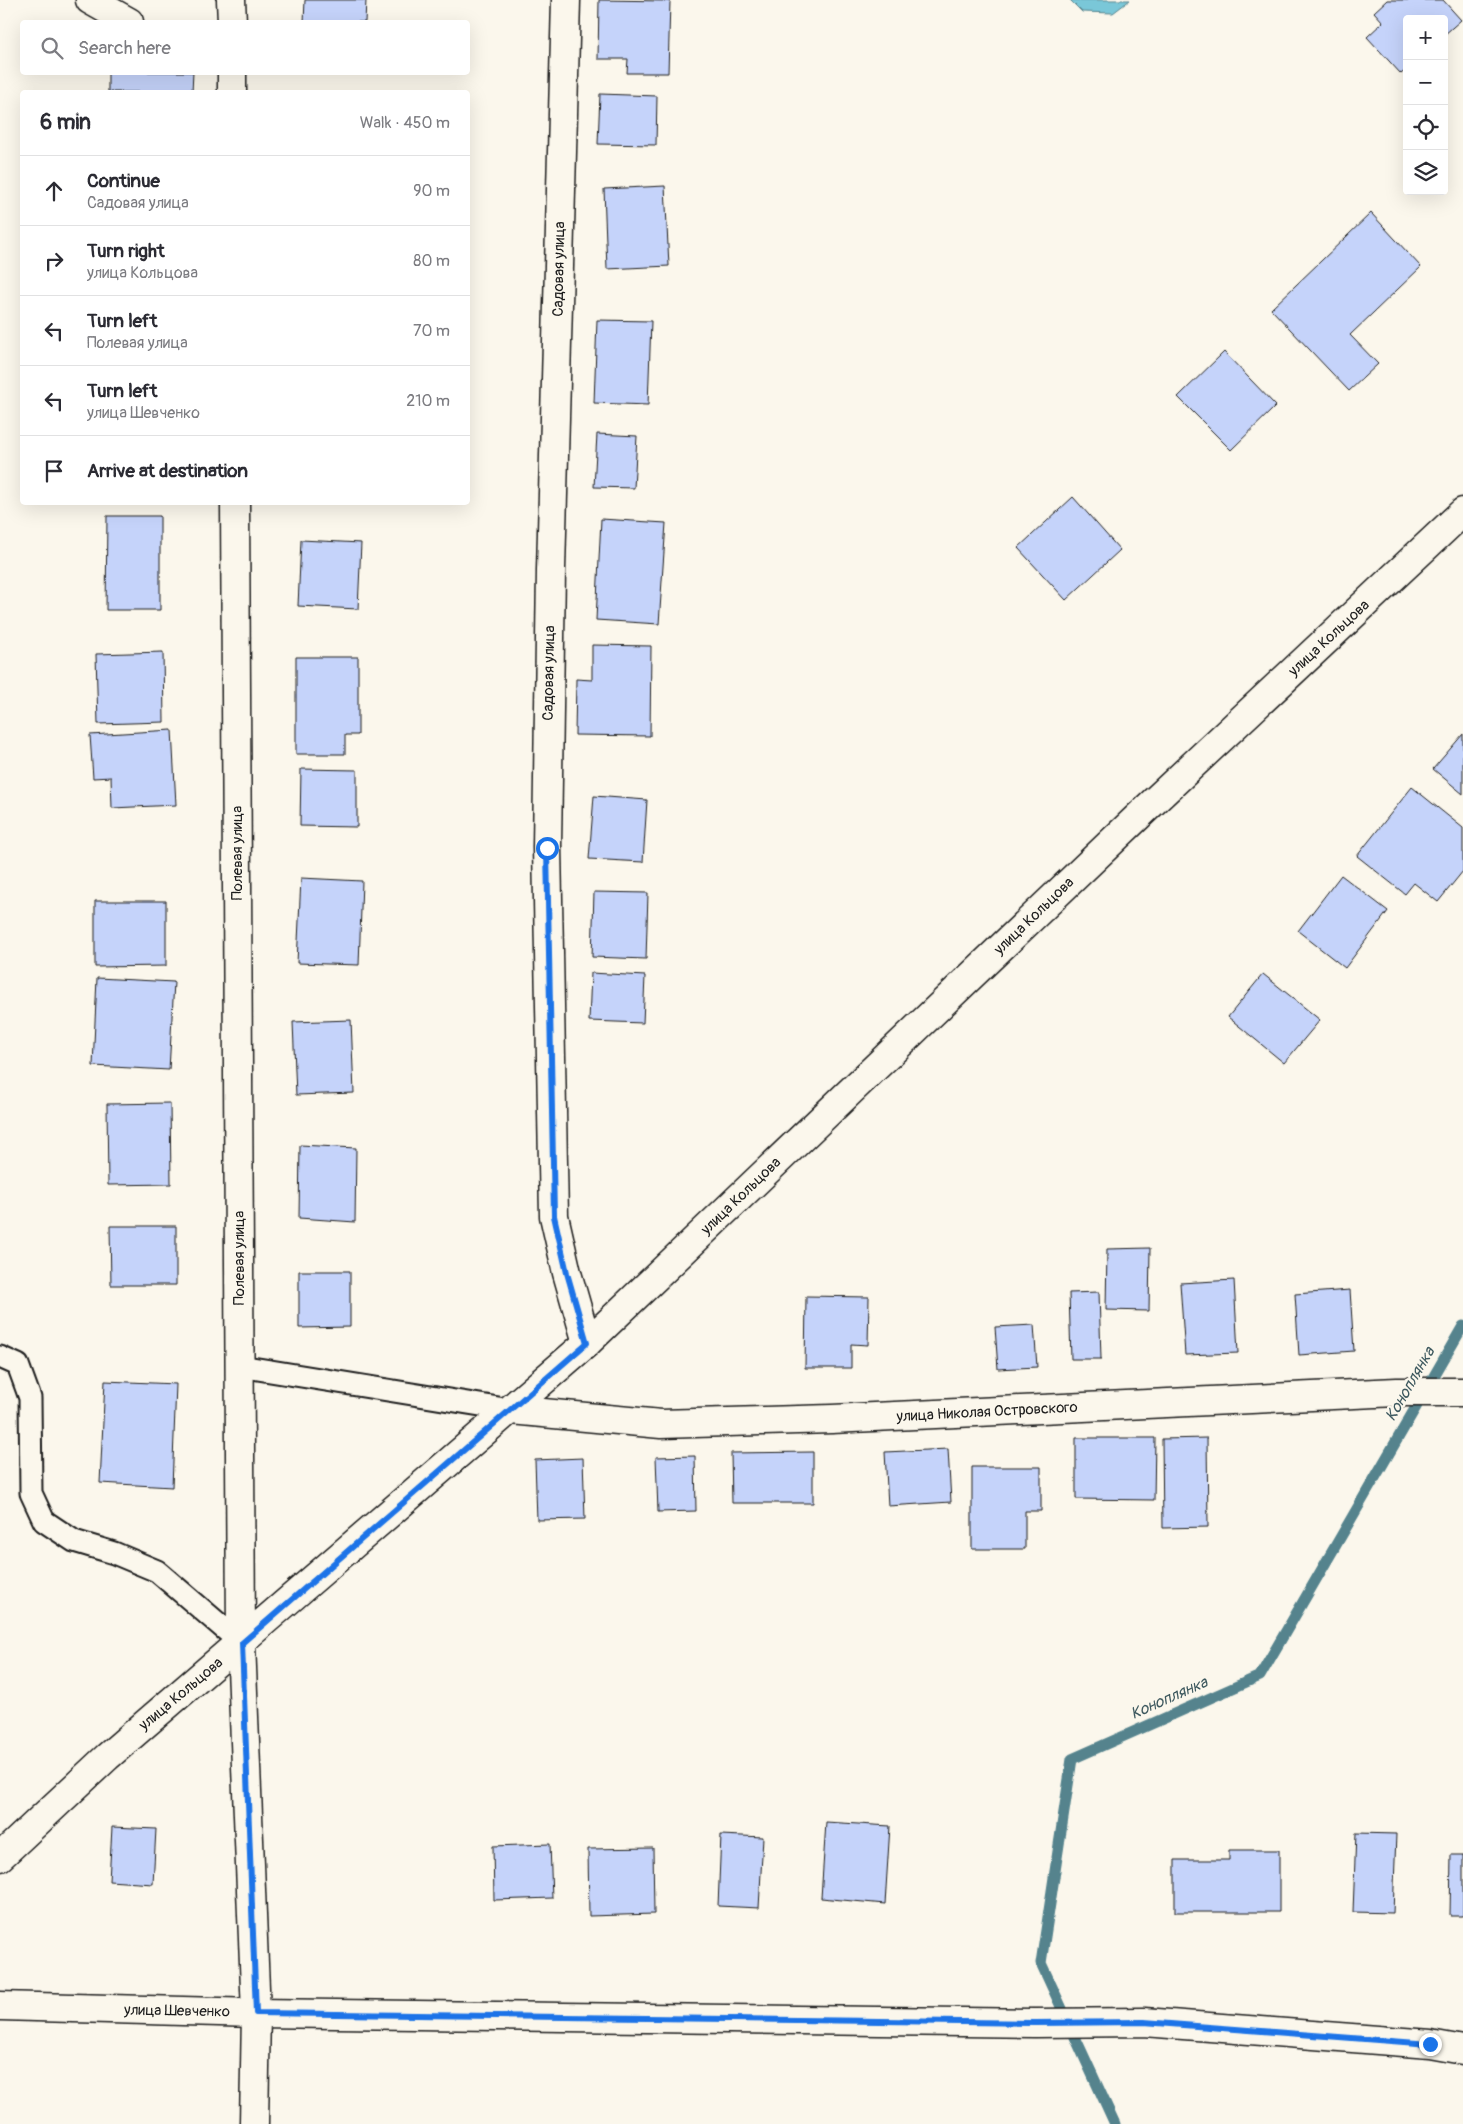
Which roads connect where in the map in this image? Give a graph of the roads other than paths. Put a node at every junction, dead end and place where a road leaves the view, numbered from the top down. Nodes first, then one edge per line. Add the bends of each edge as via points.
1 (90, 0) edge
2 (231, 0) edge
3 (566, 0) edge
4 (125, 20) edge
5 (232, 20) edge
6 (232, 75) edge
7 (232, 90) edge
8 (235, 505) edge
9 (1463, 512) edge
10 (587, 1343) junction
11 (0, 1357) edge
12 (240, 1366) junction
13 (1463, 1392) edge
14 (511, 1410) junction
15 (242, 1643) junction
16 (0, 1858) edge
17 (0, 2006) edge
18 (256, 2013) junction
19 (1463, 2050) edge
20 (254, 2124) edge

1 - 4 street
2 - 5 street
3 - 10 street, Садовая улица via 547,848 554,1216
6 - 7 street
8 - 12 street, Полевая улица
9 - 10 street, улица Кольцова
10 - 14 street, улица Кольцова
11 - 15 lane via 18,1365 30,1398 31,1493 44,1521 74,1541 157,1571
12 - 14 lane
12 - 15 street, Полевая улица
13 - 14 street, улица Николая Островского via 1397,1392 661,1424
14 - 15 street, улица Кольцова
15 - 16 street, улица Кольцова via 107,1757
15 - 18 street, Полевая улица
17 - 18 street, улица Шевченко
18 - 19 street, улица Шевченко via 1144,2022 1430,2044
18 - 20 street, Полевая улица

